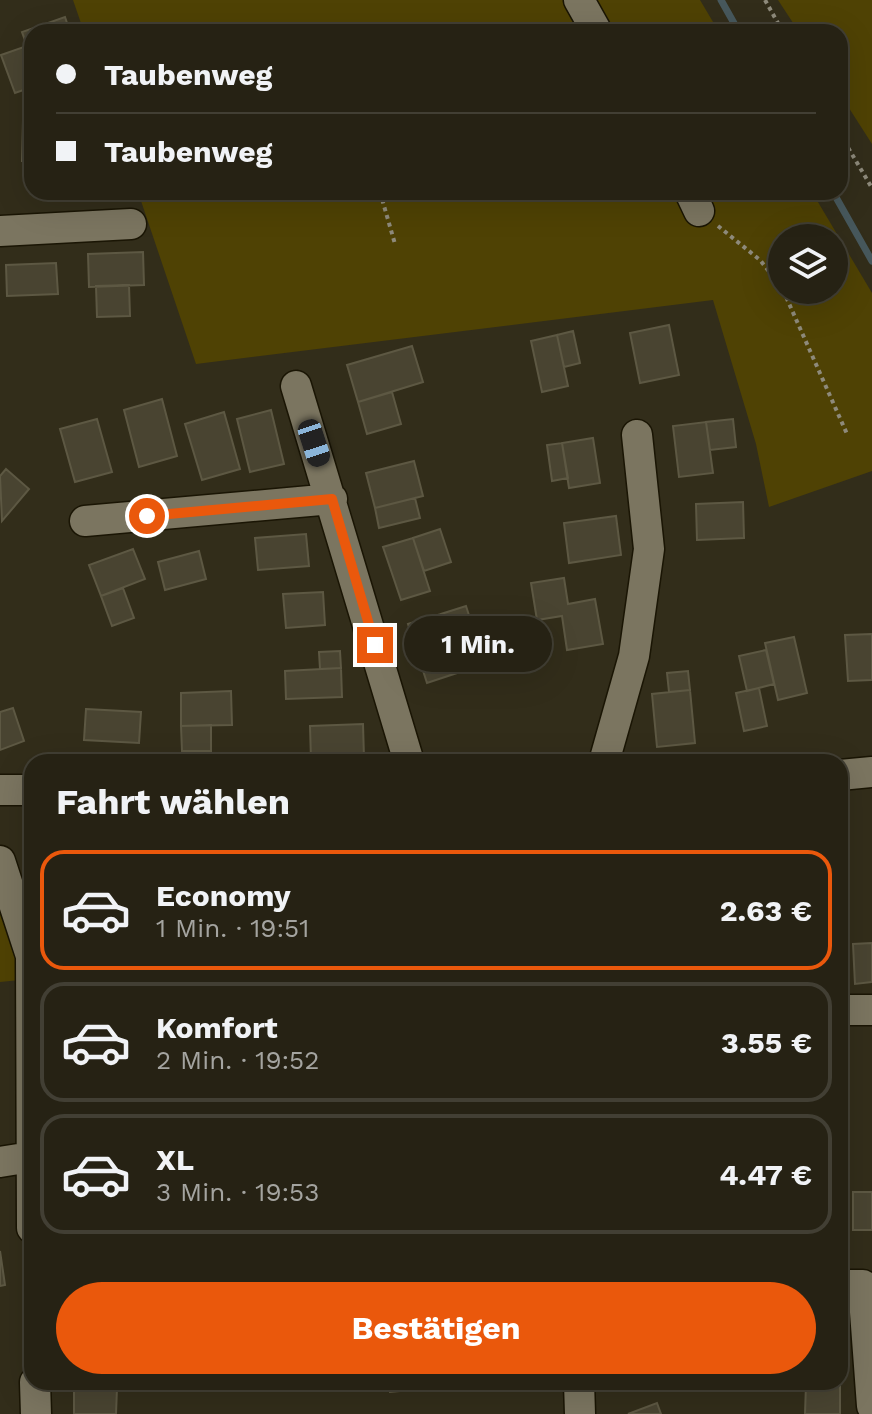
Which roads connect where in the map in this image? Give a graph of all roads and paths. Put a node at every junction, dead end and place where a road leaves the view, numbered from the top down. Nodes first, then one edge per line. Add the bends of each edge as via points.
1 (579, 0) edge
2 (765, 0) edge
3 (592, 24) edge
4 (778, 24) edge
5 (848, 148) edge
6 (872, 188) edge
7 (382, 200) edge
8 (695, 202) edge
9 (131, 224) dead end
10 (0, 231) edge
11 (395, 244) dead end
12 (768, 270) edge
13 (790, 304) edge
14 (296, 386) dead end
15 (847, 434) dead end
16 (637, 435) dead end
17 (332, 499) junction
18 (85, 521) dead end
19 (407, 754) edge
20 (606, 754) edge
21 (872, 772) edge
22 (848, 774) edge
23 (0, 790) edge
24 (24, 790) edge
25 (0, 861) edge
26 (24, 935) edge
27 (848, 1010) edge
28 (872, 1010) edge
29 (24, 1158) edge
30 (0, 1162) edge
31 (858, 1285) edge
32 (35, 1390) edge
33 (579, 1390) edge
34 (872, 1406) edge
35 (36, 1414) edge
36 (580, 1414) edge

1 - 3 street
2 - 4 path
5 - 6 path
7 - 11 path
8 - 12 path
9 - 10 street
13 - 15 path
14 - 17 street
16 - 20 street via 649,549 634,656
17 - 18 street
17 - 19 street
21 - 22 street
23 - 24 street
25 - 26 street
27 - 28 street
29 - 30 street
31 - 34 street
32 - 35 street
33 - 36 street

